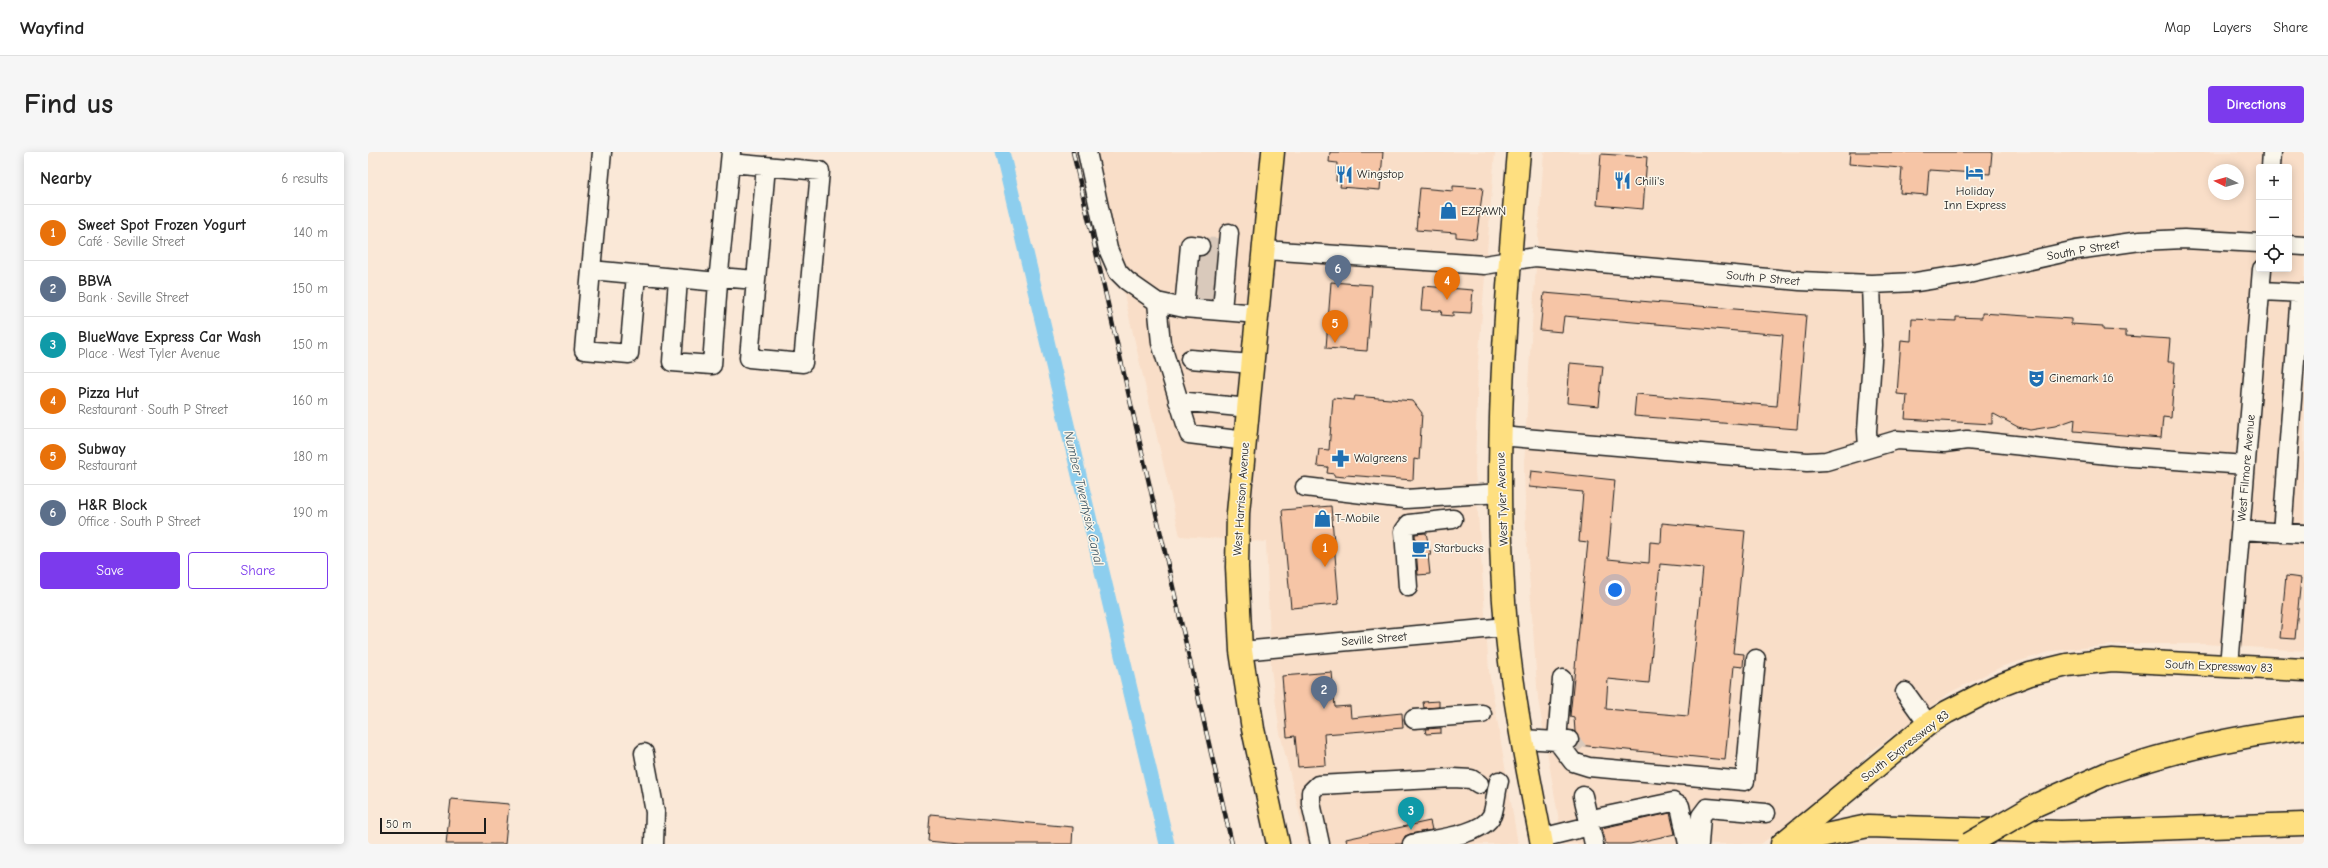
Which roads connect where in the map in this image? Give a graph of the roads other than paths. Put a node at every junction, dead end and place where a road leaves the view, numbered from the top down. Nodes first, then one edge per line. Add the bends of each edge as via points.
1 (602, 152) edge
2 (1087, 152) edge
3 (1273, 152) edge
4 (1519, 152) edge
5 (2272, 152) edge
6 (730, 158) edge
7 (2271, 164) edge
8 (766, 166) junction
9 (2256, 243) edge
10 (2292, 245) edge
11 (2304, 246) edge
12 (1264, 250) junction
13 (1224, 251) dead end
14 (1196, 256) dead end
15 (1510, 260) junction
16 (591, 270) junction
17 (2262, 272) edge
18 (636, 274) junction
19 (678, 279) junction
20 (719, 280) junction
21 (756, 280) junction
22 (1871, 284) junction
23 (1190, 291) junction
24 (2260, 291) junction
25 (2302, 293) edge
26 (1220, 294) junction
27 (1157, 302) junction
28 (1258, 314) junction
29 (1190, 359) dead end
30 (1253, 364) junction
31 (1178, 401) junction
32 (1249, 408) junction
33 (1500, 436) junction
34 (1246, 441) junction
35 (1868, 448) junction
36 (2246, 465) junction
37 (1305, 487) dead end
38 (1501, 493) junction
39 (1453, 519) dead end
40 (2241, 530) junction
41 (2282, 533) junction
42 (2304, 534) edge
43 (1408, 587) dead end
44 (1506, 627) junction
45 (1241, 651) junction
46 (1756, 658) dead end
47 (2229, 666) junction
48 (2304, 670) edge
49 (1562, 679) dead end
50 (1905, 692) dead end
51 (1482, 714) dead end
52 (1414, 719) dead end
53 (1928, 724) junction
54 (2304, 728) edge
55 (1522, 739) junction
56 (1568, 744) junction
57 (644, 752) dead end
58 (1589, 767) junction
59 (1499, 781) dead end
60 (1479, 784) dead end
61 (1583, 796) dead end
62 (1766, 813) dead end
63 (2304, 824) edge
64 (1590, 826) junction
65 (1541, 841) edge
66 (654, 844) edge
67 (1278, 844) edge
68 (1320, 844) edge
69 (1412, 844) edge
70 (1594, 844) edge
71 (1688, 844) edge
72 (1699, 844) edge
73 (1783, 844) edge
74 (1969, 844) edge

1 - 16 street
2 - 27 street via 1108,249 1127,281
3 - 12 main road, West Harrison Avenue
4 - 15 main road, West Tyler Avenue
5 - 7 street
6 - 8 street
6 - 20 street
8 - 21 street
8 - 21 street via 820,171 803,363 749,358
9 - 22 street, South P Street via 2184,239 2140,241 2076,250 1968,274 1923,281
10 - 11 street
12 - 15 street, South P Street via 1484,265
12 - 28 main road, West Harrison Avenue
13 - 26 street
14 - 23 street
15 - 22 street, South P Street via 1535,257 1800,281
15 - 33 main road, West Tyler Avenue via 1503,336
16 - 18 street
16 - 18 street via 584,350 599,352 629,354
17 - 24 street, West Filmore Avenue
18 - 19 street
19 - 20 street
19 - 20 street via 672,362 712,365
20 - 21 street
22 - 35 street via 1873,345
23 - 26 street
23 - 27 street
24 - 25 street
24 - 36 street, West Filmore Avenue
25 - 41 street
26 - 28 street
27 - 31 street via 1161,343
28 - 30 main road, West Harrison Avenue
29 - 30 street
30 - 32 main road, West Harrison Avenue
31 - 32 street
31 - 34 street via 1188,434
32 - 34 main road, West Harrison Avenue
33 - 35 street via 1807,462 1826,461
33 - 38 main road, West Tyler Avenue
34 - 45 main road, West Harrison Avenue via 1238,513 1237,567
35 - 36 street via 1897,440 1944,443 1967,440 2118,456
36 - 40 street, West Filmore Avenue
37 - 38 street via 1405,499
38 - 44 main road, West Tyler Avenue
39 - 43 street via 1409,524 1404,531
40 - 41 street
40 - 47 street, West Filmore Avenue
41 - 42 street
44 - 45 street, Seville Street
44 - 55 main road, West Tyler Avenue
45 - 67 main road, West Harrison Avenue via 1253,729
46 - 58 street via 1745,781
47 - 48 main road, South Expressway 83
47 - 53 main road, South Expressway 83 via 2112,660 2051,668 1996,687
49 - 56 street
50 - 53 street
51 - 52 street
53 - 73 main road, South Expressway 83
54 - 74 main road, bridge via 2189,748 2108,774 2036,805
55 - 56 street
55 - 65 main road, West Tyler Avenue
56 - 58 street
56 - 58 street via 1573,762
57 - 66 street via 654,812
59 - 69 street via 1492,813 1487,823 1471,832
60 - 68 street via 1471,779 1453,778 1318,786 1311,792 1311,803
61 - 64 street
62 - 72 street via 1707,808 1701,816
63 - 73 main road via 2061,832 1868,826
64 - 65 street
64 - 70 street
64 - 71 street via 1592,819 1673,802 1680,806

